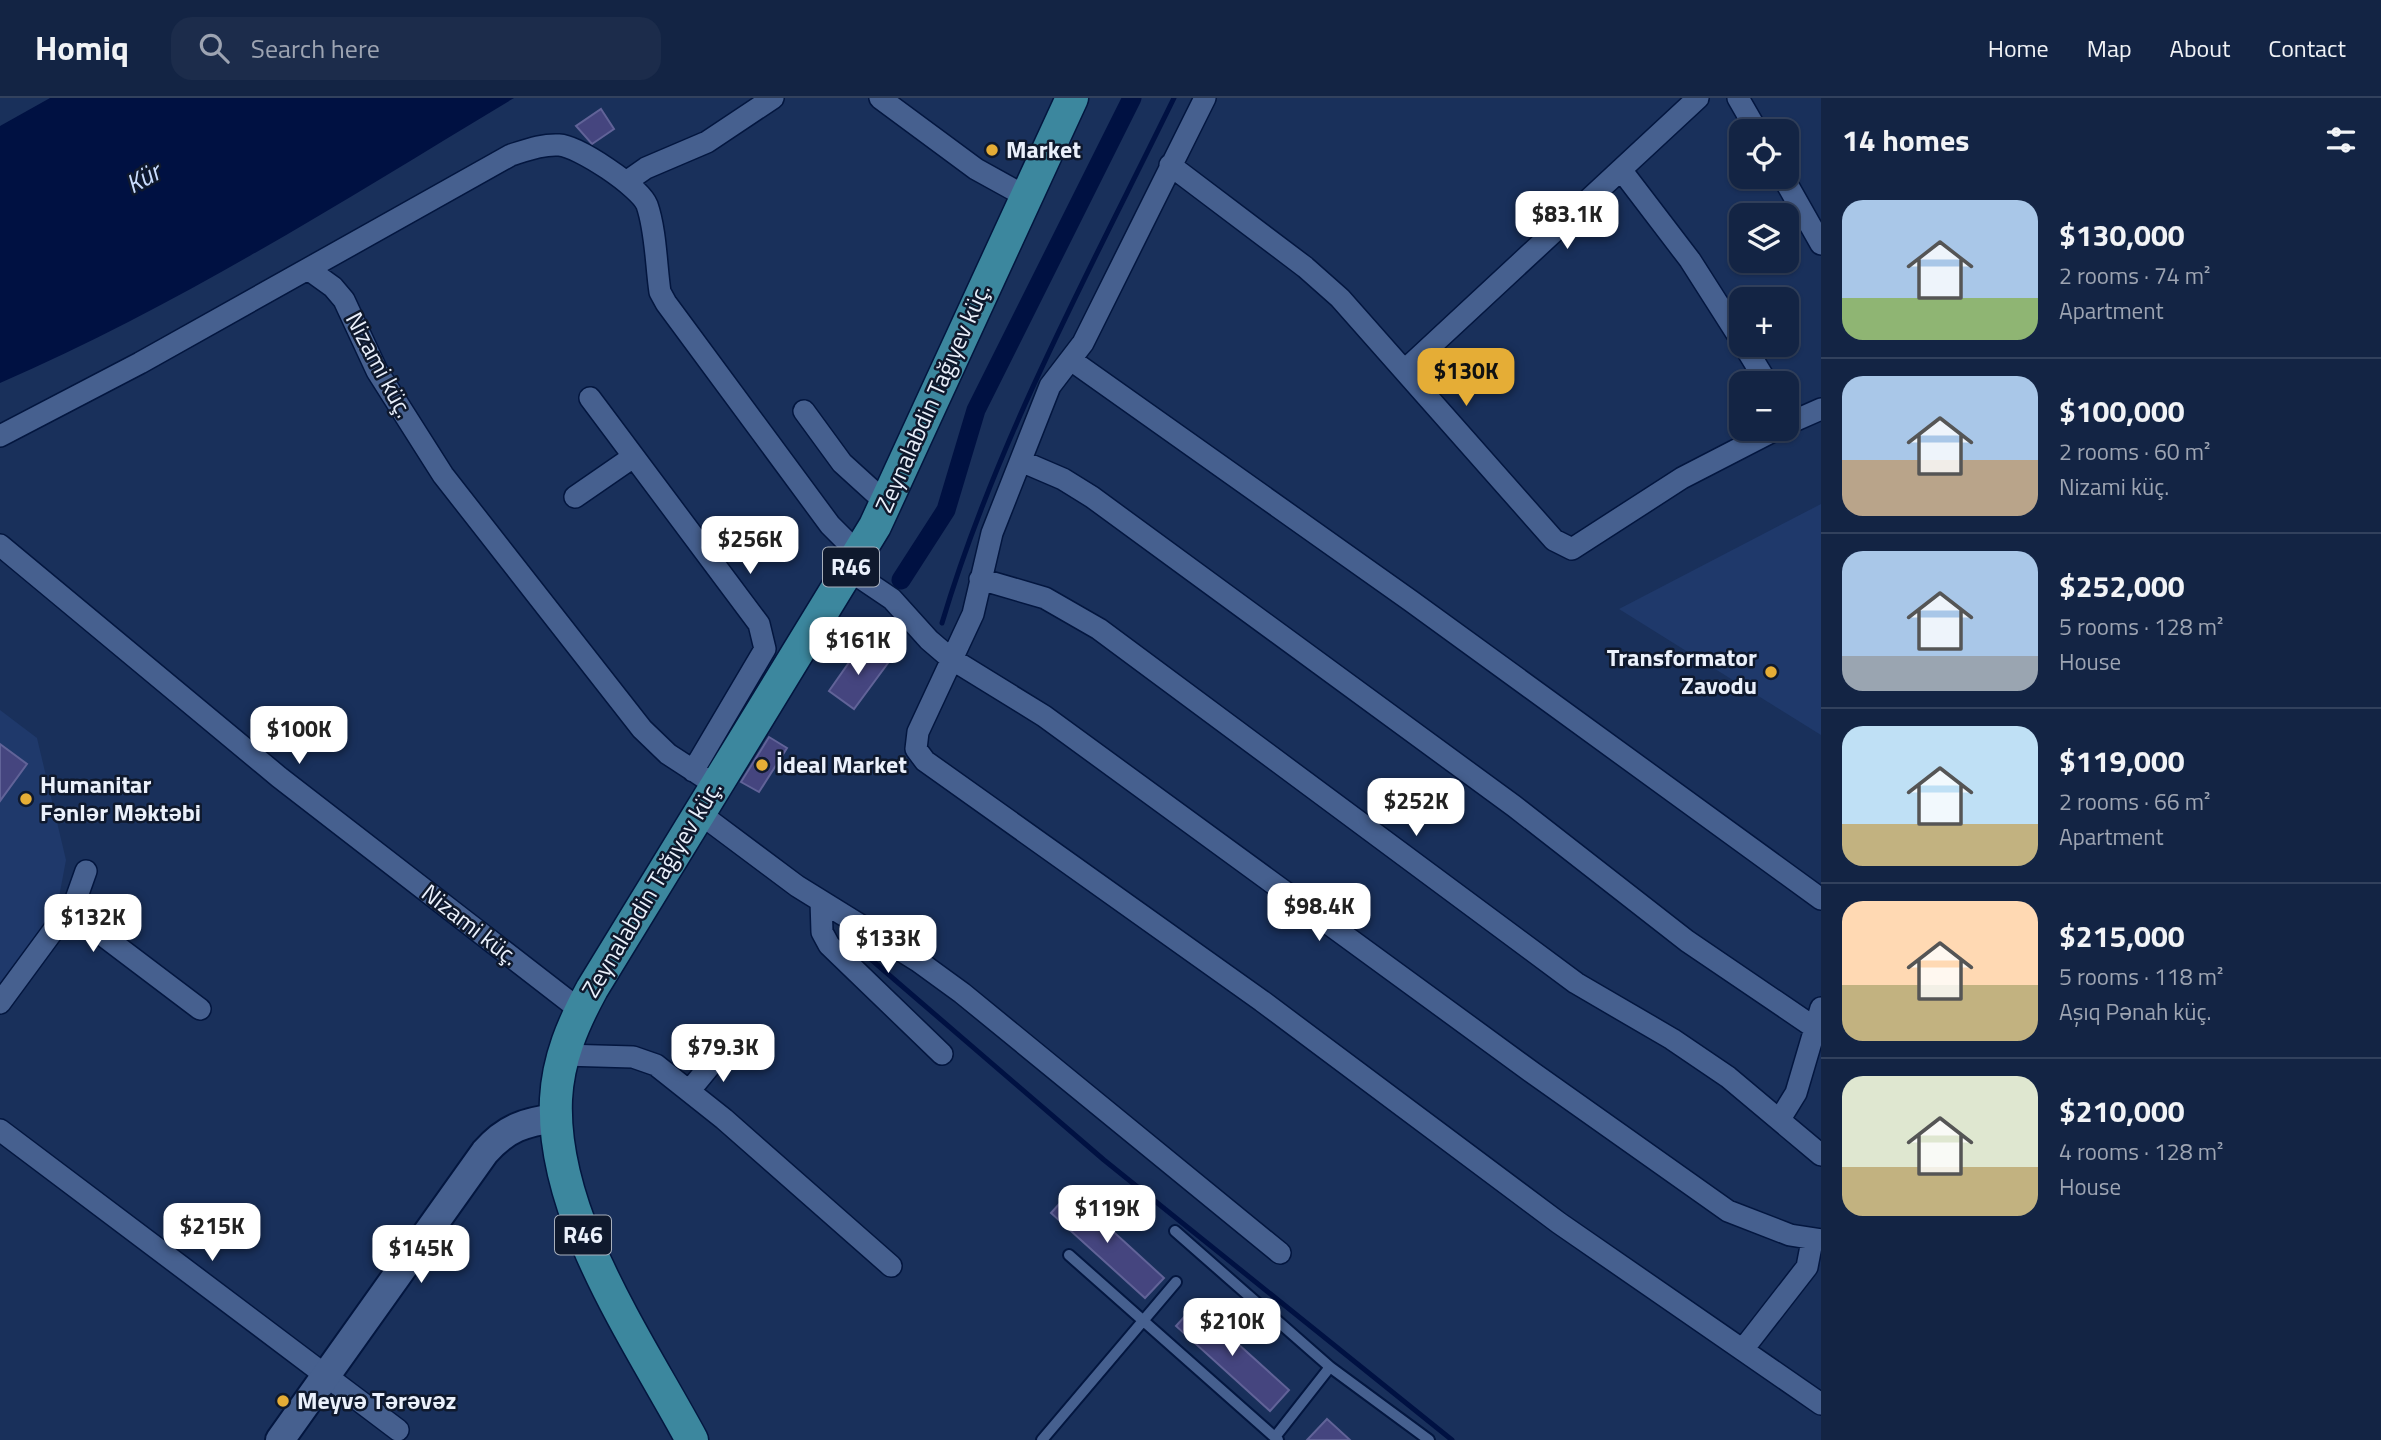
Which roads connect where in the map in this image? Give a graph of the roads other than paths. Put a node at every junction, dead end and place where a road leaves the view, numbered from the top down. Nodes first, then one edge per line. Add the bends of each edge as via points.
1 (773, 98) edge
2 (880, 98) edge
3 (1072, 98) edge
4 (1205, 98) edge
5 (1698, 98) edge
6 (1738, 98) edge
7 (1750, 119) edge
8 (1170, 165) junction
9 (1622, 171) junction
10 (626, 182) junction
11 (1790, 189) edge
12 (1025, 196) junction
13 (1821, 244) edge
14 (307, 269) junction
15 (1729, 321) edge
16 (1072, 360) junction
17 (1405, 370) junction
18 (590, 398) dead end
19 (1821, 409) edge
20 (804, 411) dead end
21 (1799, 418) edge
22 (0, 436) edge
23 (1751, 441) edge
24 (633, 457) junction
25 (1021, 461) junction
26 (575, 497) dead end
27 (886, 503) junction
28 (0, 545) edge
29 (854, 562) junction
30 (980, 579) junction
31 (950, 658) junction
32 (704, 778) junction
33 (698, 812) junction
34 (86, 871) dead end
35 (1821, 899) edge
36 (821, 901) junction
37 (70, 916) junction
38 (0, 1003) edge
39 (200, 1009) dead end
40 (580, 1010) junction
41 (1819, 1023) edge
42 (723, 1051) dead end
43 (942, 1054) dead end
44 (563, 1055) junction
45 (690, 1090) junction
46 (556, 1118) junction
47 (1780, 1119) junction
48 (0, 1130) edge
49 (1821, 1155) edge
50 (1175, 1231) dead end
51 (1816, 1240) edge
52 (1280, 1253) dead end
53 (1069, 1255) dead end
54 (891, 1266) dead end
55 (1176, 1282) dead end
56 (1143, 1320) junction
57 (1744, 1348) junction
58 (1330, 1367) junction
59 (326, 1375) junction
60 (1821, 1404) edge
61 (398, 1430) dead end
62 (1277, 1438) edge
63 (281, 1440) edge
64 (692, 1440) edge
65 (1042, 1440) edge
66 (1429, 1440) edge

1 - 10 street via 707,142 646,168
2 - 12 street via 976,169
3 - 12 main road, Zeynalabdin Tağıyev küç. / R46
4 - 8 street
5 - 9 street
6 - 7 street
8 - 16 street
8 - 17 street via 1305,267 1340,298
9 - 15 street via 1690,260
9 - 17 street
10 - 14 street via 575,149 539,146 511,155
10 - 29 street via 647,205 660,292 666,303
11 - 13 street
12 - 27 main road, Zeynalabdin Tağıyev küç. / R46
14 - 22 street
14 - 32 street, Nizami küç. via 344,300 377,371 443,475 498,550 642,729
16 - 25 street via 1050,386
16 - 35 street
17 - 23 street via 1554,540 1572,549 1682,478
18 - 24 street
19 - 21 street
20 - 27 street via 842,463
24 - 26 street
24 - 32 street via 750,612 765,639 765,649
25 - 30 street via 992,533
25 - 41 street via 1091,497 1514,806 1687,941
27 - 29 main road, Zeynalabdin Tağıyev küç. / R46
28 - 40 street, Nizami küç. via 279,777
29 - 31 street
29 - 32 main road, Zeynalabdin Tağıyev küç. / R46
30 - 31 street via 974,614
30 - 47 street via 1045,598 1091,624 1576,983 1672,1039
31 - 51 street via 1044,716 1728,1211
31 - 57 street via 918,732 916,748 925,761 1262,1000 1559,1223
32 - 33 main road, Zeynalabdin Tağıyev küç. / R46
33 - 36 street
33 - 40 main road, Zeynalabdin Tağıyev küç. / R46
34 - 37 street
36 - 43 street via 822,932 828,945
36 - 52 street via 962,993
37 - 38 street via 61,920
37 - 39 street via 85,922
40 - 44 main road, R46
41 - 47 street via 1796,1093
42 - 45 street
44 - 45 street via 633,1057 656,1065
44 - 46 main road, R46
45 - 54 street
46 - 59 street via 526,1122 498,1138
46 - 64 main road, R46 via 562,1167 581,1229
47 - 49 street
48 - 59 street
50 - 58 lane
51 - 57 street via 1807,1267
53 - 56 lane
55 - 56 lane
56 - 62 lane
56 - 65 lane
57 - 60 street
58 - 62 lane
58 - 66 lane
59 - 61 street
59 - 63 street

